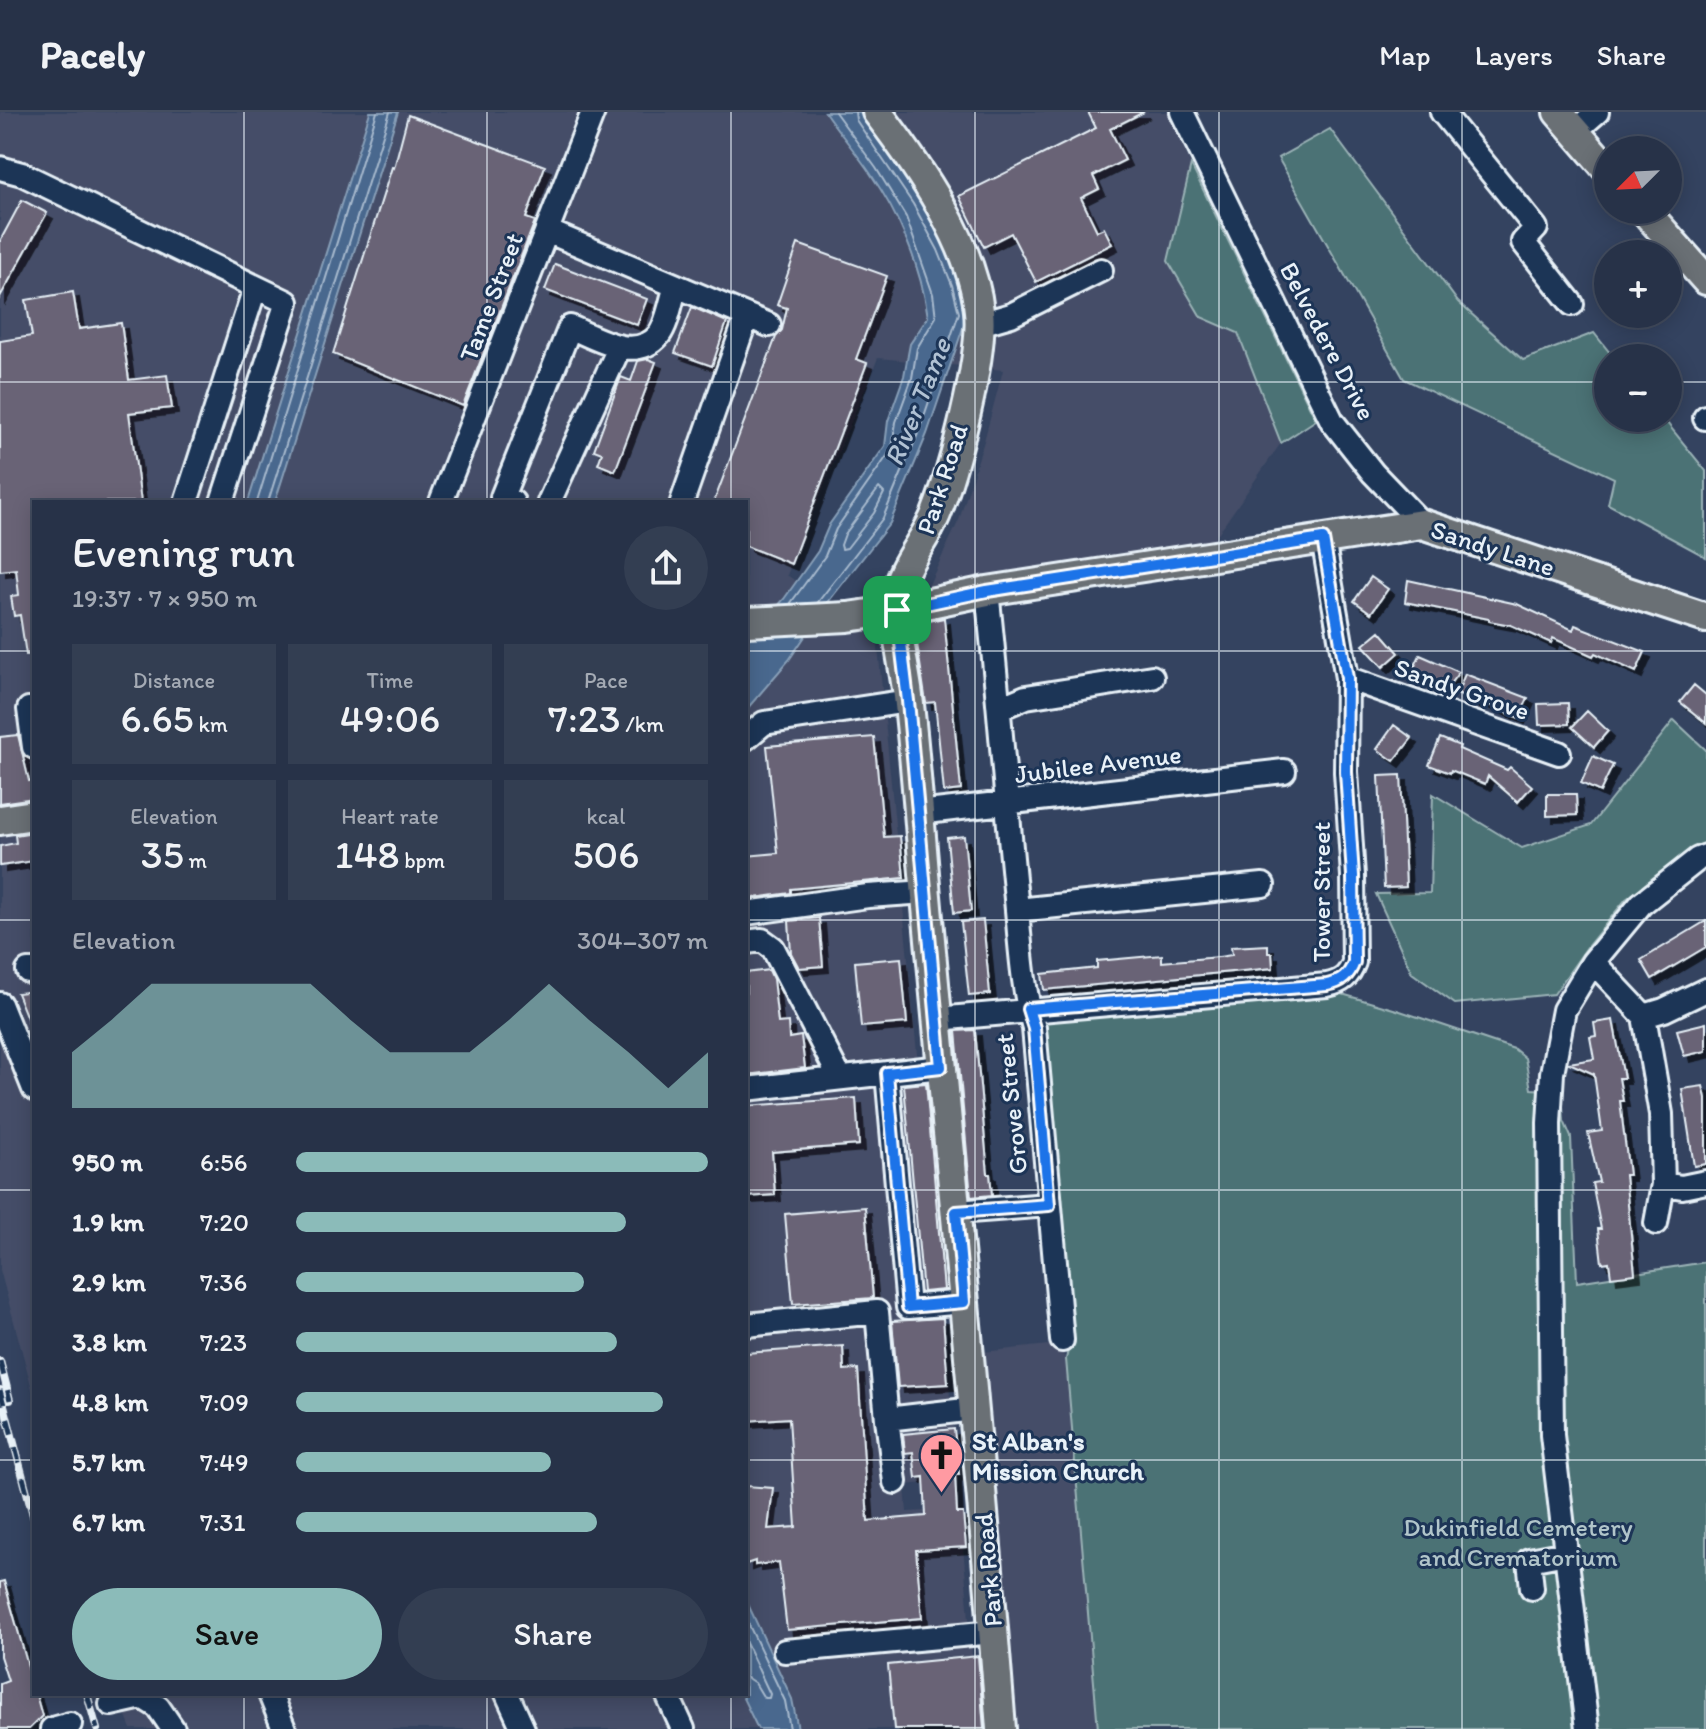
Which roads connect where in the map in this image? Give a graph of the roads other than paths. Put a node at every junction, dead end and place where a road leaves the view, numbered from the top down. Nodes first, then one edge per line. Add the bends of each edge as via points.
1 (593, 112) edge
2 (877, 112) edge
3 (1182, 112) edge
4 (1442, 112) edge
5 (1597, 112) edge
6 (1566, 122) edge
7 (1594, 154) edge
8 (0, 168) edge
9 (1656, 224) edge
10 (547, 231) junction
11 (1101, 270) dead end
12 (1706, 280) edge
13 (670, 284) junction
14 (255, 288) junction
15 (1572, 304) dead end
16 (747, 316) junction
17 (980, 324) junction
18 (769, 325) dead end
19 (619, 348) junction
20 (187, 500) edge
21 (223, 500) edge
22 (442, 500) edge
23 (509, 500) edge
24 (550, 500) edge
25 (683, 500) edge
26 (1422, 524) junction
27 (1323, 539) junction
28 (987, 591) junction
29 (897, 610) junction
30 (1706, 618) edge
31 (748, 622) edge
32 (1152, 677) dead end
33 (1347, 678) junction
34 (908, 701) junction
35 (1000, 708) junction
36 (29, 709) dead end
37 (32, 732) edge
38 (748, 736) edge
39 (1559, 753) dead end
40 (1284, 771) dead end
41 (1006, 803) junction
42 (918, 813) junction
43 (32, 815) edge
44 (0, 820) edge
45 (1706, 856) edge
46 (1263, 885) dead end
47 (926, 892) junction
48 (1017, 910) junction
49 (748, 913) edge
50 (748, 942) edge
51 (1593, 962) junction
52 (1706, 990) edge
53 (0, 1004) edge
54 (1028, 1009) junction
55 (1644, 1016) junction
56 (937, 1019) junction
57 (941, 1067) junction
58 (887, 1073) junction
59 (840, 1078) junction
60 (32, 1084) edge
61 (748, 1089) edge
62 (1706, 1182) edge
63 (1663, 1184) junction
64 (1049, 1205) junction
65 (956, 1212) junction
66 (1656, 1223) dead end
67 (964, 1302) junction
68 (748, 1325) edge
69 (1062, 1340) dead end
70 (974, 1409) junction
71 (887, 1419) junction
72 (895, 1482) dead end
73 (1566, 1553) junction
74 (1532, 1588) dead end
75 (994, 1632) junction
76 (785, 1651) dead end
77 (271, 1696) edge
78 (508, 1696) edge
79 (668, 1696) edge
80 (111, 1704) dead end
81 (173, 1729) edge
82 (284, 1729) edge
83 (523, 1729) edge
84 (683, 1729) edge
85 (1001, 1729) edge
86 (1587, 1729) edge

1 - 10 street, Tame Street via 573,134
2 - 17 main road, Park Road via 916,163 960,246 976,291
3 - 26 street, Belvedere Drive via 1332,421
4 - 15 street via 1536,228 1523,242
5 - 6 street
6 - 7 main road
8 - 14 street
9 - 12 main road
10 - 13 street via 581,238
10 - 22 street, Tame Street
11 - 17 street via 1011,315
13 - 16 street
13 - 19 street via 646,329 646,345
14 - 20 street
14 - 21 street via 287,302
16 - 18 street
16 - 25 street
17 - 29 main road, Park Road via 947,478 937,512 900,585
19 - 23 street via 570,327 502,497
19 - 24 street
26 - 27 main road, Sandy Lane
26 - 30 main road, Sandy Lane
27 - 28 main road, Sandy Lane
27 - 33 street, Tower Street
28 - 29 main road, Sandy Lane
28 - 35 street, Grove Street
29 - 31 main road, Sandy Lane
29 - 34 main road, Park Road
32 - 35 street via 1026,697
33 - 39 street, Sandy Grove
33 - 54 street, Tower Street via 1354,962 1348,975 1327,985
34 - 38 street via 764,723
34 - 42 main road, Park Road
35 - 41 street, Grove Street
36 - 37 street
40 - 41 street, Jubilee Avenue
41 - 42 street, Jubilee Avenue
41 - 48 street, Grove Street
42 - 47 main road, Park Road
43 - 44 main road
45 - 51 street via 1641,904
46 - 48 street
47 - 49 street
47 - 56 main road, Park Road
48 - 54 street, Grove Street
50 - 59 street via 762,940 773,948
51 - 55 street
51 - 73 street via 1564,1010 1552,1073 1549,1131 1552,1435
52 - 55 street
53 - 60 street
54 - 56 street, Tower Street
54 - 64 street, Grove Street
55 - 63 street via 1661,1114
56 - 57 main road, Park Road
57 - 58 street
57 - 65 main road, Park Road
58 - 59 street
58 - 67 street via 908,1307
59 - 61 street
62 - 63 street
63 - 66 street
64 - 65 street
64 - 69 street, Grove Street
65 - 67 main road, Park Road
67 - 70 main road, Park Road
68 - 71 street via 877,1312
70 - 71 street
70 - 75 main road, Park Road
71 - 72 street
73 - 74 street via 1529,1560
73 - 86 street
75 - 76 street
75 - 85 main road, Park Road
77 - 82 street
78 - 83 street
79 - 84 street
80 - 81 street via 142,1697 158,1707

